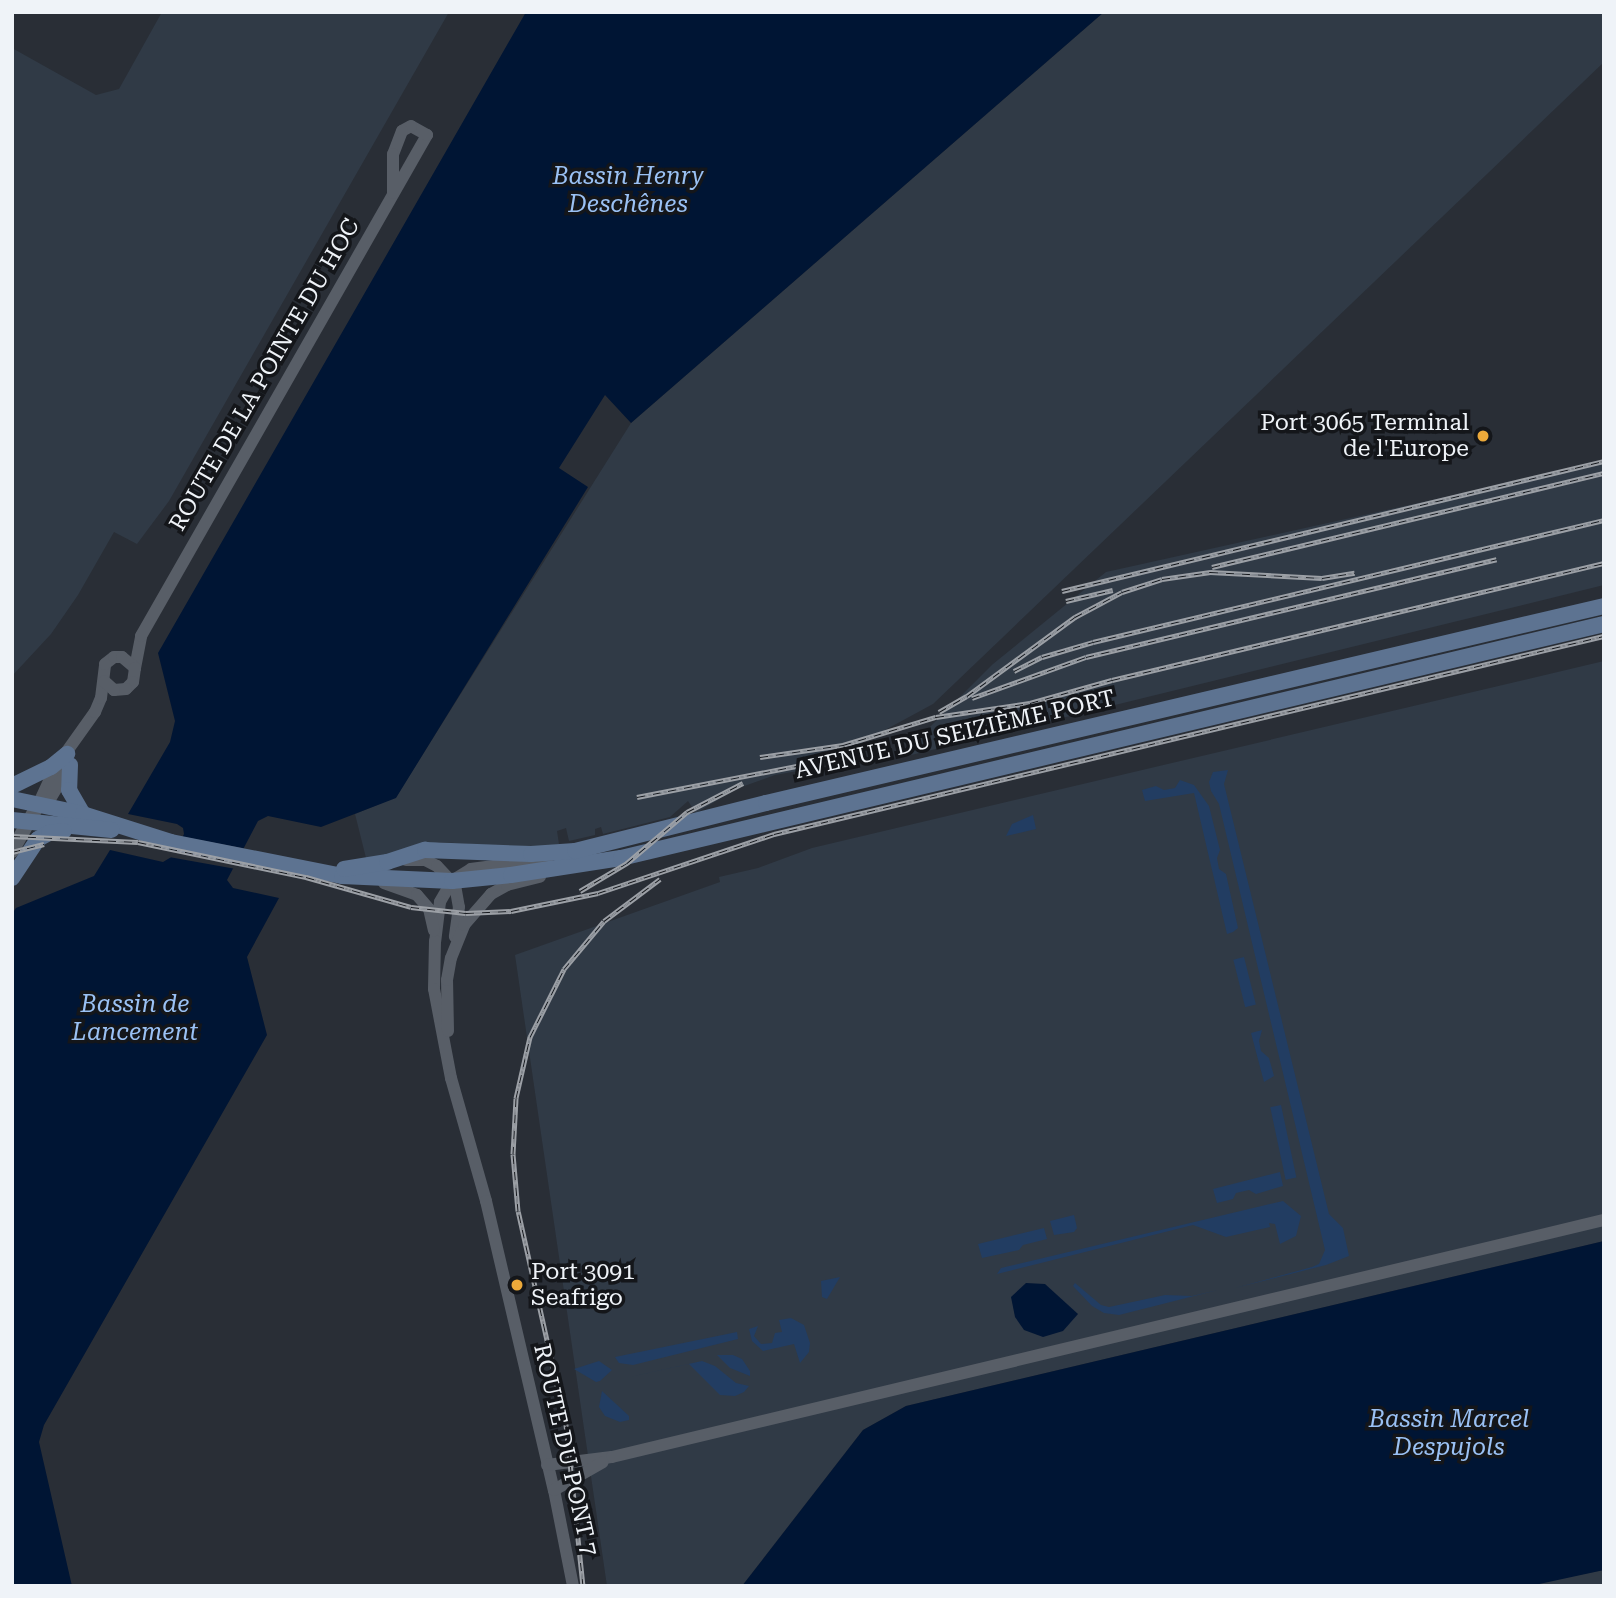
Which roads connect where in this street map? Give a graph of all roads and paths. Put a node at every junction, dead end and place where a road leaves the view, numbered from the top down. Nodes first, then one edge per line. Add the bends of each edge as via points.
1 (393, 193) junction
2 (1604, 606) edge
3 (1604, 624) edge
4 (141, 636) junction
5 (117, 657) junction
6 (135, 668) junction
7 (104, 681) junction
8 (121, 690) junction
9 (69, 760) junction
10 (30, 811) edge
11 (82, 821) junction
12 (12, 851) edge
13 (575, 851) junction
14 (621, 858) junction
15 (387, 862) junction
16 (314, 870) junction
17 (12, 876) edge
18 (342, 876) junction
19 (452, 881) junction
20 (435, 941) junction
21 (452, 958) junction
22 (466, 1121) junction
23 (1604, 1220) edge
24 (612, 1457) junction
25 (547, 1465) junction
26 (554, 1490) junction
27 (573, 1586) edge

1 - 1 street, ROUTE DE LA POINTE DU HOC via 393,154 402,131 411,126 427,135
1 - 4 street, ROUTE DE LA POINTE DU HOC
2 - 13 main road, AVENUE DU SEIZIÈME PORT
3 - 14 main road, AVENUE DU SEIZIÈME PORT
4 - 5 street, ROUTE DE LA POINTE DU HOC
4 - 6 street, ROUTE DE LA POINTE DU HOC
5 - 6 street via 128,659
5 - 7 street via 105,664
6 - 8 street via 133,682
7 - 8 street
7 - 9 street via 95,712
8 - 9 street via 98,714
9 - 10 street
9 - 10 main road via 51,767
9 - 11 main road via 69,790
10 - 11 main road, AVENUE DU SEIZIÈME PORT
10 - 12 street
10 - 17 street
11 - 16 main road, AVENUE DU SEIZIÈME PORT
11 - 17 main road via 38,839
13 - 15 main road, AVENUE DU SEIZIÈME PORT via 531,854 439,849
13 - 19 street via 540,861 471,869
14 - 19 main road, AVENUE DU SEIZIÈME PORT
14 - 21 street via 507,885 491,894 468,918
15 - 16 main road, AVENUE DU SEIZIÈME PORT
15 - 19 street via 425,860
16 - 18 main road, AVENUE DU SEIZIÈME PORT
18 - 19 main road, AVENUE DU SEIZIÈME PORT
18 - 20 street via 417,894 429,909
19 - 20 street via 440,902
19 - 21 street via 459,907
20 - 22 street via 438,1017
21 - 22 street via 445,1007
22 - 25 street, ROUTE DU PONT 7
23 - 24 street
24 - 25 street
24 - 26 street
25 - 26 street, ROUTE DU PONT 7
26 - 27 street, ROUTE DU PONT 7

